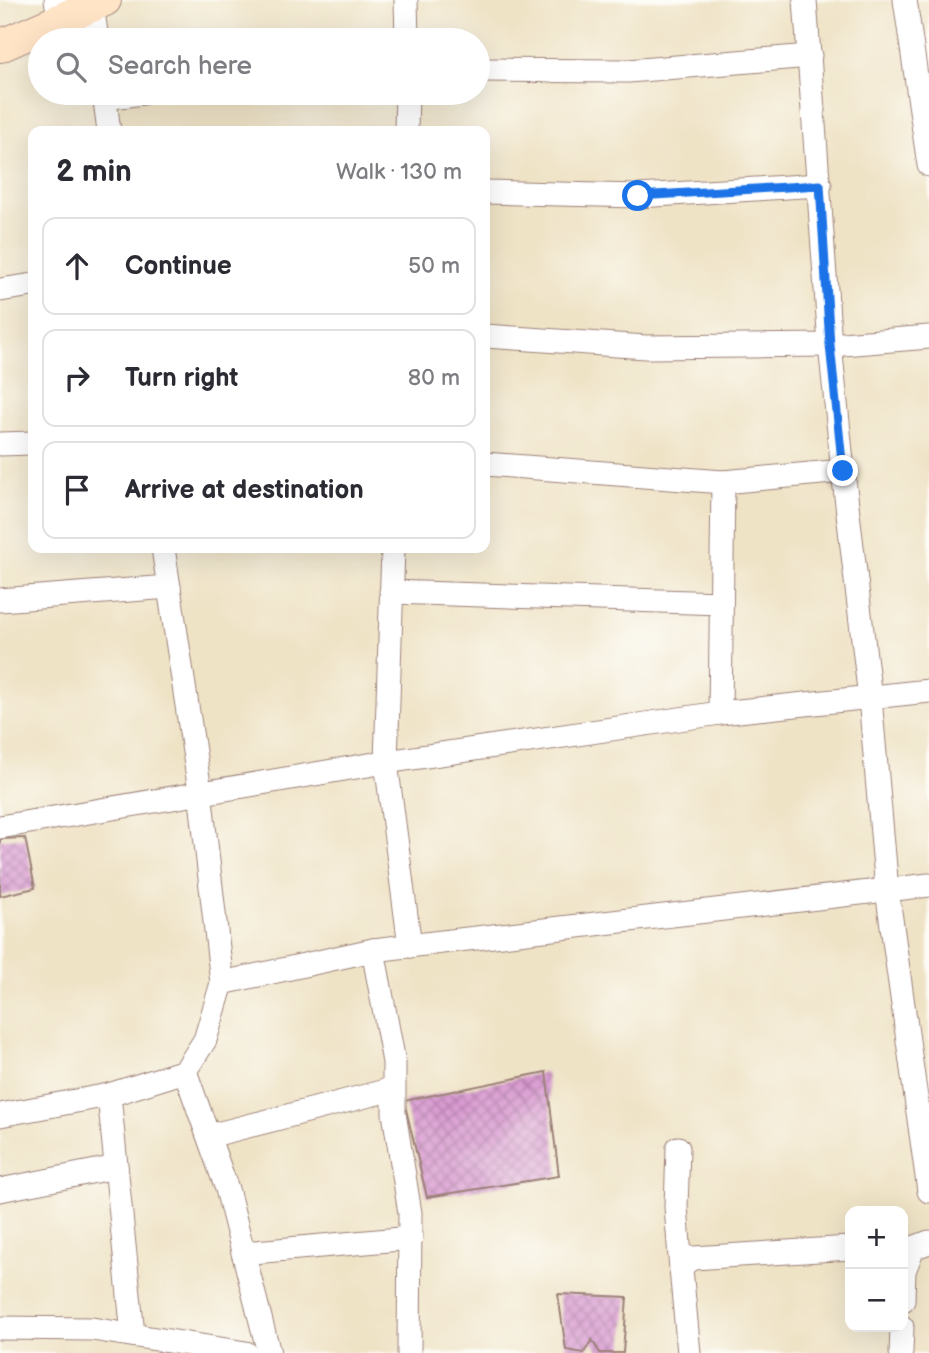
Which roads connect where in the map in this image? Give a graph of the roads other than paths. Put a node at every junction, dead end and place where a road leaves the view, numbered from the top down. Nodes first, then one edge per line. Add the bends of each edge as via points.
1 (406, 0) edge
2 (805, 0) edge
3 (905, 0) edge
4 (99, 3) edge
5 (58, 10) edge
6 (29, 28) edge
7 (98, 28) edge
8 (407, 28) edge
9 (28, 29) edge
10 (0, 46) edge
11 (810, 56) junction
12 (490, 70) edge
13 (105, 105) edge
14 (407, 105) edge
15 (108, 126) edge
16 (406, 126) edge
17 (929, 165) edge
18 (820, 185) junction
19 (490, 192) edge
20 (28, 286) edge
21 (0, 290) edge
22 (490, 336) edge
23 (929, 337) edge
24 (830, 345) junction
25 (28, 443) edge
26 (0, 444) edge
27 (490, 464) edge
28 (843, 471) junction
29 (723, 482) junction
30 (164, 553) edge
31 (393, 553) edge
32 (169, 587) junction
33 (391, 592) junction
34 (0, 600) edge
35 (721, 603) junction
36 (929, 691) edge
37 (870, 698) junction
38 (720, 713) junction
39 (386, 761) junction
40 (200, 791) junction
41 (0, 827) edge
42 (929, 885) edge
43 (887, 890) junction
44 (410, 946) junction
45 (373, 950) junction
46 (222, 983) junction
47 (185, 1071) junction
48 (393, 1088) junction
49 (109, 1095) junction
50 (0, 1115) edge
51 (209, 1136) junction
52 (678, 1148) dead end
53 (116, 1167) junction
54 (0, 1190) edge
55 (929, 1191) edge
56 (411, 1238) junction
57 (915, 1246) edge
58 (845, 1248) edge
59 (243, 1253) junction
60 (681, 1269) junction
61 (905, 1269) edge
62 (0, 1328) edge
63 (902, 1332) edge
64 (133, 1335) junction
65 (246, 1353) edge
66 (269, 1353) edge
67 (409, 1353) edge
68 (689, 1353) edge
69 (901, 1353) edge

1 - 8 street
2 - 11 street
3 - 17 street
4 - 5 street
4 - 7 street
5 - 6 street
9 - 10 street
11 - 12 street via 628,71
11 - 18 street
13 - 15 street
14 - 16 street
18 - 19 street via 638,196
18 - 24 street
20 - 21 street
22 - 24 street via 646,347
23 - 24 street
24 - 28 street
25 - 26 street
27 - 29 street
28 - 29 street
28 - 37 street
29 - 35 street
30 - 32 street
31 - 33 street
32 - 34 street
32 - 40 street
33 - 35 street
33 - 39 street
35 - 38 street
36 - 37 street
37 - 38 street
37 - 43 street
38 - 39 street
39 - 40 street
39 - 44 street
40 - 41 street
40 - 46 street
42 - 43 street
43 - 44 street
43 - 55 street
44 - 45 street
45 - 46 street
45 - 48 street via 394,1062
46 - 47 street via 205,1040
47 - 49 street
47 - 51 street
48 - 51 street
48 - 56 street
49 - 50 street
49 - 53 street
51 - 59 street
52 - 60 street
53 - 54 street
53 - 64 street
56 - 59 street
56 - 67 street
57 - 61 street
58 - 60 street via 693,1258
59 - 66 street
60 - 68 street
62 - 64 street via 92,1329
63 - 69 street
64 - 65 street

